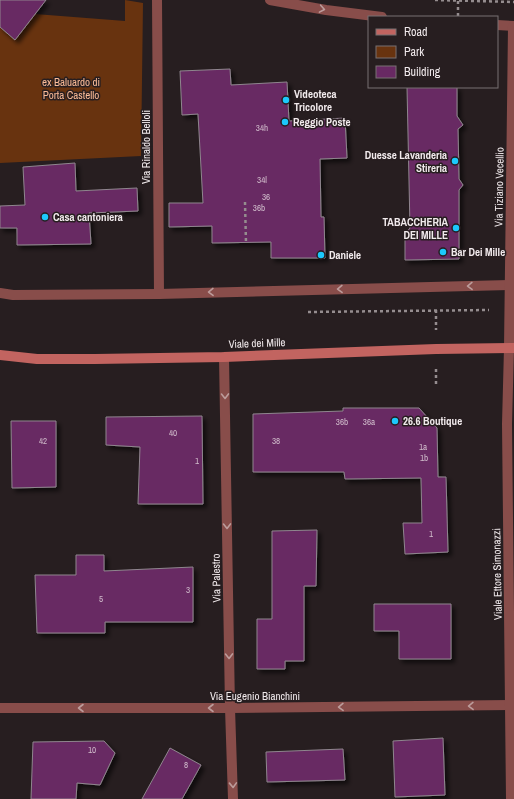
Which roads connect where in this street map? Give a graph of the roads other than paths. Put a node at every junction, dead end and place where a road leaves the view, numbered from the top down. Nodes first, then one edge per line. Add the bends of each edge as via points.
1 (158, 0) edge
2 (270, 0) edge
3 (374, 16) edge
4 (498, 25) edge
5 (513, 26) edge
6 (509, 285) junction
7 (0, 293) edge
8 (159, 294) junction
9 (512, 348) edge
10 (0, 355) edge
11 (224, 357) junction
12 (512, 706) edge
13 (0, 708) edge
14 (230, 708) junction
15 (233, 799) edge
16 (511, 799) edge

1 - 8 street, Via Rinaldo Belloli
2 -> 3 street
4 - 5 street
5 - 6 street, Via Tiziano Vecellio
6 -> 8 street
6 - 9 street, Via Tiziano Vecellio
7 - 8 street
9 - 11 main road, Viale dei Mille
9 - 12 street, Viale Ettore Simonazzi via 507,424
10 - 11 main road, Viale dei Mille via 37,359
11 -> 14 street, Via Palestro
12 -> 14 street, Via Eugenio Bianchini
12 - 16 street, Viale Ettore Simonazzi
14 -> 13 street, Via Eugenio Bianchini
14 -> 15 street, Via Palestro

